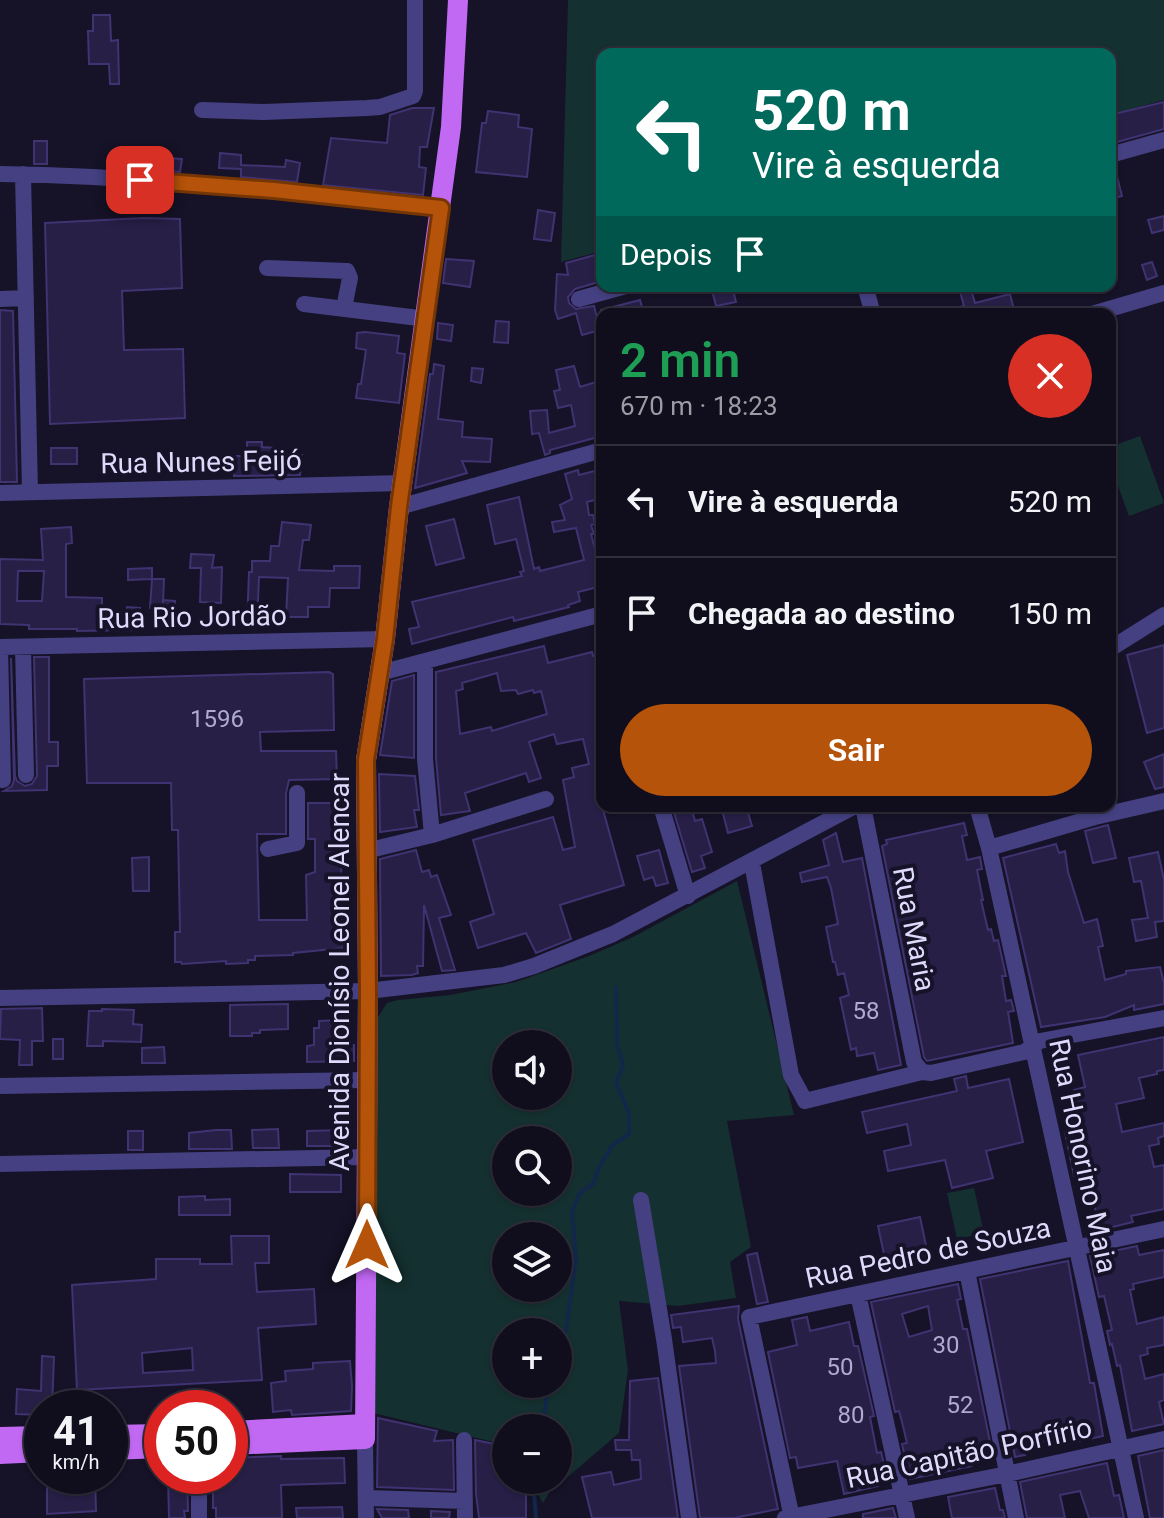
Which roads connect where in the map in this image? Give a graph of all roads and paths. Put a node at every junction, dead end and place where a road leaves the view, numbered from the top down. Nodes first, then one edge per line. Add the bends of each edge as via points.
1 (415, 0) edge
2 (458, 0) edge
3 (202, 110) dead end
4 (1164, 140) edge
5 (1116, 153) edge
6 (0, 174) edge
7 (23, 174) junction
8 (441, 208) junction
9 (267, 268) dead end
10 (604, 292) edge
11 (1164, 293) edge
12 (26, 298) junction
13 (0, 299) edge
14 (579, 299) dead end
15 (304, 304) dead end
16 (344, 308) junction
17 (1113, 308) edge
18 (427, 319) junction
19 (596, 452) edge
20 (403, 483) junction
21 (30, 492) junction
22 (0, 493) edge
23 (399, 507) junction
24 (1164, 615) edge
25 (596, 616) edge
26 (385, 639) junction
27 (1116, 645) edge
28 (0, 647) edge
29 (23, 647) junction
30 (425, 662) junction
31 (380, 673) junction
32 (26, 775) dead end
33 (3, 780) dead end
34 (297, 793) dead end
35 (546, 799) dead end
36 (1164, 801) edge
37 (663, 812) edge
38 (844, 812) edge
39 (864, 812) edge
40 (979, 812) edge
41 (432, 835) junction
42 (989, 848) junction
43 (268, 849) dead end
44 (366, 851) junction
45 (752, 863) junction
46 (688, 896) junction
47 (368, 991) junction
48 (0, 998) edge
49 (1164, 1018) edge
50 (1032, 1046) junction
51 (918, 1067) junction
52 (367, 1080) junction
53 (0, 1086) edge
54 (367, 1157) junction
55 (0, 1164) edge
56 (641, 1200) dead end
57 (1164, 1229) edge
58 (1077, 1248) junction
59 (967, 1271) junction
60 (858, 1294) junction
61 (248, 1431) edge
62 (365, 1432) junction
63 (24, 1436) edge
64 (0, 1437) edge
65 (1164, 1439) edge
66 (464, 1440) dead end
67 (248, 1443) edge
68 (1120, 1448) junction
69 (24, 1453) edge
70 (0, 1454) edge
71 (1007, 1474) junction
72 (199, 1494) edge
73 (902, 1495) junction
74 (367, 1498) junction
75 (465, 1510) edge
76 (199, 1518) edge
77 (366, 1518) edge
78 (689, 1518) edge
79 (789, 1518) edge
80 (907, 1518) edge
81 (1016, 1518) edge
82 (1136, 1518) edge

1 - 3 street via 413,96 367,108
2 - 8 main road, Avenida Dionísio Leonel Alencar via 455,88
4 - 5 street
6 - 7 street
7 - 8 street via 274,190
7 - 12 street
8 - 18 main road, Avenida Dionísio Leonel Alencar
9 - 16 street via 347,271
10 - 14 street
11 - 17 street
12 - 13 street
12 - 21 street
15 - 16 street
16 - 18 street
18 - 20 main road, Avenida Dionísio Leonel Alencar
19 - 23 street
20 - 21 street, Rua Nunes Feijó
20 - 23 main road, Avenida Dionísio Leonel Alencar
21 - 22 street, Rua Nunes Feijó
23 - 26 main road, Avenida Dionísio Leonel Alencar
24 - 27 street
25 - 30 street
26 - 29 street, Rua Rio Jordão
26 - 31 main road, Avenida Dionísio Leonel Alencar
28 - 29 street, Rua Rio Jordão
28 - 33 street
29 - 32 street
30 - 31 street
30 - 41 street
31 - 44 main road, Avenida Dionísio Leonel Alencar via 366,760
34 - 43 street via 297,843
35 - 41 street
36 - 42 street
37 - 46 street
38 - 45 street
39 - 51 street, Rua Maria
40 - 42 street, Rua Honorino Maia
41 - 44 street
42 - 50 street, Rua Honorino Maia
44 - 47 main road, Avenida Dionísio Leonel Alencar
45 - 46 street
45 - 51 street via 791,1075 805,1101
46 - 47 street via 613,934 504,975
47 - 48 street
47 - 52 main road, Avenida Dionísio Leonel Alencar
49 - 50 street
50 - 51 street via 931,1073
50 - 58 street, Rua Honorino Maia
52 - 53 street
52 - 54 main road, Avenida Dionísio Leonel Alencar
54 - 55 street
54 - 62 main road, Avenida Dionísio Leonel Alencar
56 - 78 street
57 - 58 street, Rua Pedro de Souza
58 - 59 street, Rua Pedro de Souza
58 - 68 street, Rua Honorino Maia
59 - 60 street, Rua Pedro de Souza
59 - 71 street
60 - 73 street
60 - 79 street, Rua Pedro de Souza via 749,1317
61 - 62 main road
62 - 67 main road
62 - 74 street, Avenida Dionísio Leonel Alencar
63 - 64 main road
65 - 68 street, Rua Capitão Porfírio
66 - 75 street
68 - 71 street, Rua Capitão Porfírio
68 - 82 street, Rua Honorino Maia
69 - 70 main road
71 - 73 street, Rua Capitão Porfírio
71 - 81 street
72 - 76 street
73 - 79 street, Rua Capitão Porfírio
73 - 80 street
74 - 75 street
74 - 77 street, Avenida Dionísio Leonel Alencar

